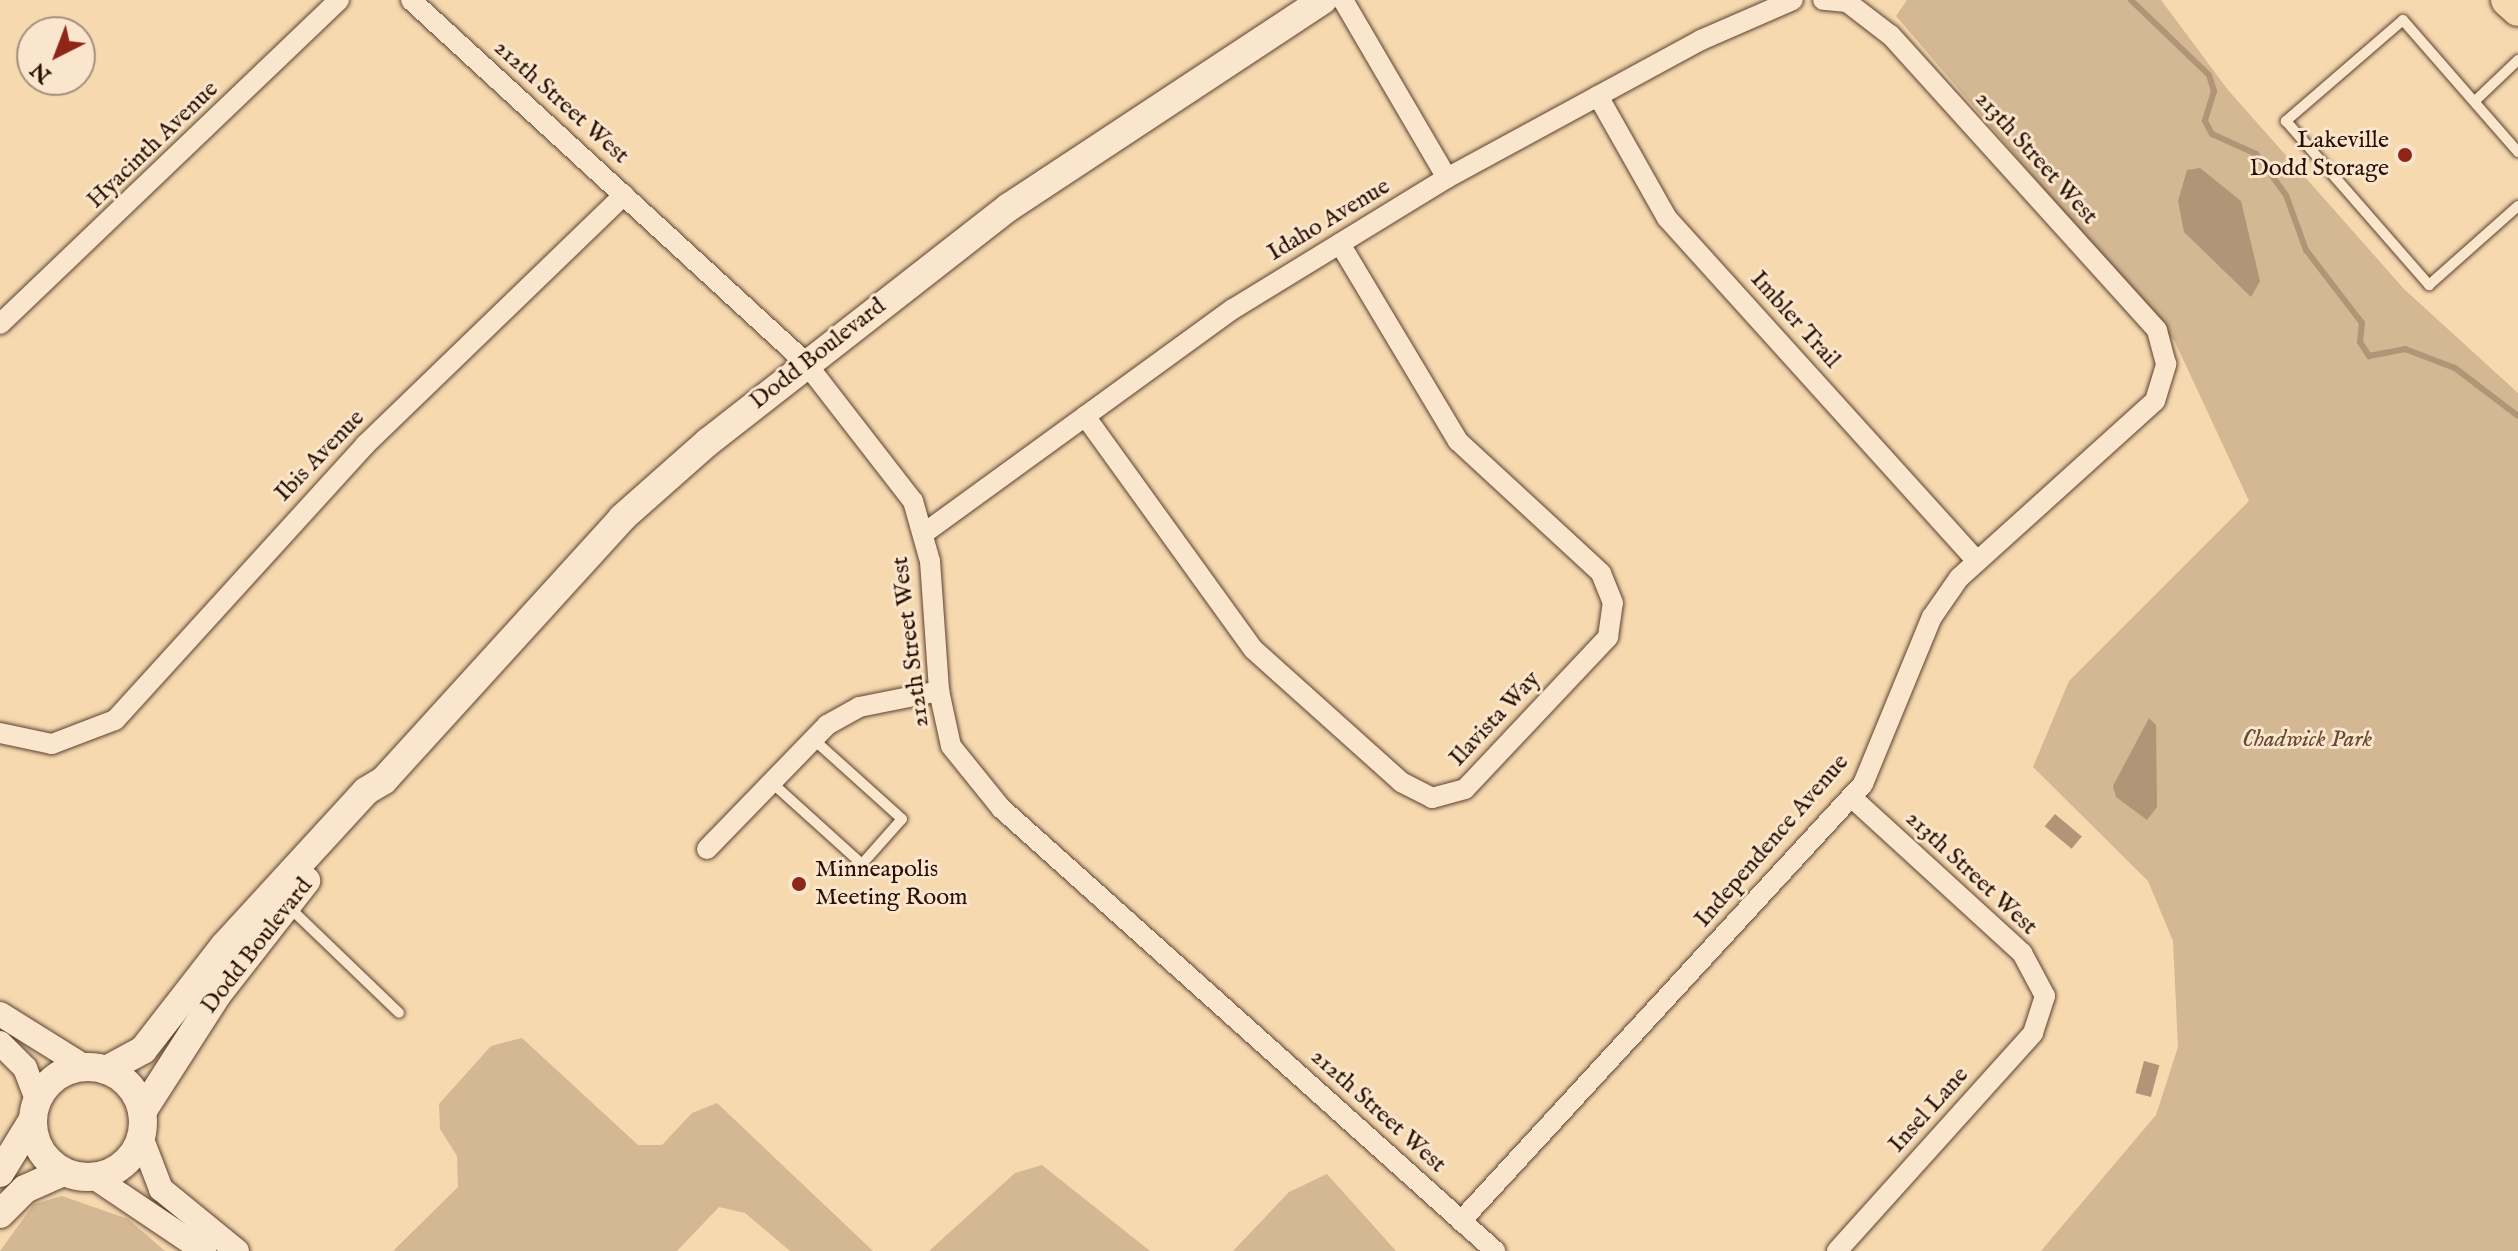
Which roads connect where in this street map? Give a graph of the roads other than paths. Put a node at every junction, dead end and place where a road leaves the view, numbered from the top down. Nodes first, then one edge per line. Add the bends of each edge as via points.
1 (339, 0) edge
2 (411, 0) edge
3 (1323, 0) edge
4 (1343, 0) edge
5 (1793, 0) edge
6 (1823, 0) edge
7 (2507, 0) edge
8 (1847, 2) edge
9 (2518, 10) edge
10 (2518, 60) edge
11 (1598, 96) junction
12 (2476, 100) junction
13 (2518, 152) edge
14 (1447, 178) junction
15 (624, 195) junction
16 (2518, 206) edge
17 (1340, 244) junction
18 (0, 324) edge
19 (805, 362) junction
20 (2166, 364) joint
21 (1085, 416) junction
22 (923, 534) junction
23 (1977, 561) junction
24 (939, 691) junction
25 (0, 733) edge
26 (811, 738) junction
27 (769, 780) junction
28 (379, 786) junction
29 (1851, 797) junction
30 (707, 849) dead end
31 (287, 905) junction
32 (2045, 996) joint
33 (399, 1013) dead end
34 (0, 1014) edge
35 (0, 1043) edge
36 (95, 1068) junction
37 (34, 1110) junction
38 (142, 1125) junction
39 (63, 1172) junction
40 (0, 1173) edge
41 (94, 1177) junction
42 (0, 1214) edge
43 (1461, 1221) junction
44 (204, 1251) edge
45 (237, 1251) edge
46 (1495, 1251) edge
47 (1837, 1251) edge

1 - 18 street, Hyacinth Avenue
2 - 15 street, 212th Street West
3 - 19 main road, Dodd Boulevard via 1051,177
4 - 14 street
5 - 11 street, Idaho Avenue
6 - 8 street
7 - 9 main road
8 - 20 street, 213th Street West via 1890,35 2157,330
10 - 12 lane
11 - 14 street, Idaho Avenue
11 - 23 street, Imbler Trail via 1667,218
12 - 13 lane
12 - 16 lane via 2403,20 2286,121 2429,285
14 - 17 street, Idaho Avenue
15 - 19 street, 212th Street West
15 - 25 street, Ibis Avenue via 365,445 123,712 96,732 52,744
17 - 21 street, Idaho Avenue via 1233,309
17 - 21 street, Ilavista Way via 1458,441 1601,573 1613,603 1608,637 1465,789 1432,798 1401,782 1253,649
19 - 22 street, 212th Street West via 913,501
19 - 28 main road, Dodd Boulevard via 622,518
20 - 23 street, Independence Avenue via 2155,401
21 - 22 street, Idaho Avenue
22 - 24 street, 212th Street West
23 - 29 street, Independence Avenue via 1932,617 1887,738
24 - 26 street via 859,707
24 - 43 street, 212th Street West via 951,746 1001,808
26 - 27 street
26 - 27 lane via 902,819 862,864
27 - 30 street
28 - 31 main road, Dodd Boulevard
28 - 36 main road, Dodd Boulevard via 263,903 143,1050
29 - 32 street, 213th Street West via 2022,953
29 - 43 street, Independence Avenue
31 - 33 lane
31 - 38 main road, Dodd Boulevard via 209,1006
32 - 47 street, Insel Lane via 2033,1033
34 - 36 street
35 - 37 street via 25,1068
36 - 37 main road via 54,1078
36 - 38 main road via 130,1086
37 - 39 main road via 39,1149
37 - 40 main road
38 - 41 main road via 124,1164
38 - 45 street via 161,1189
39 - 41 main road
39 - 42 main road via 25,1189
41 - 44 street
43 - 46 street, 212th Street West

